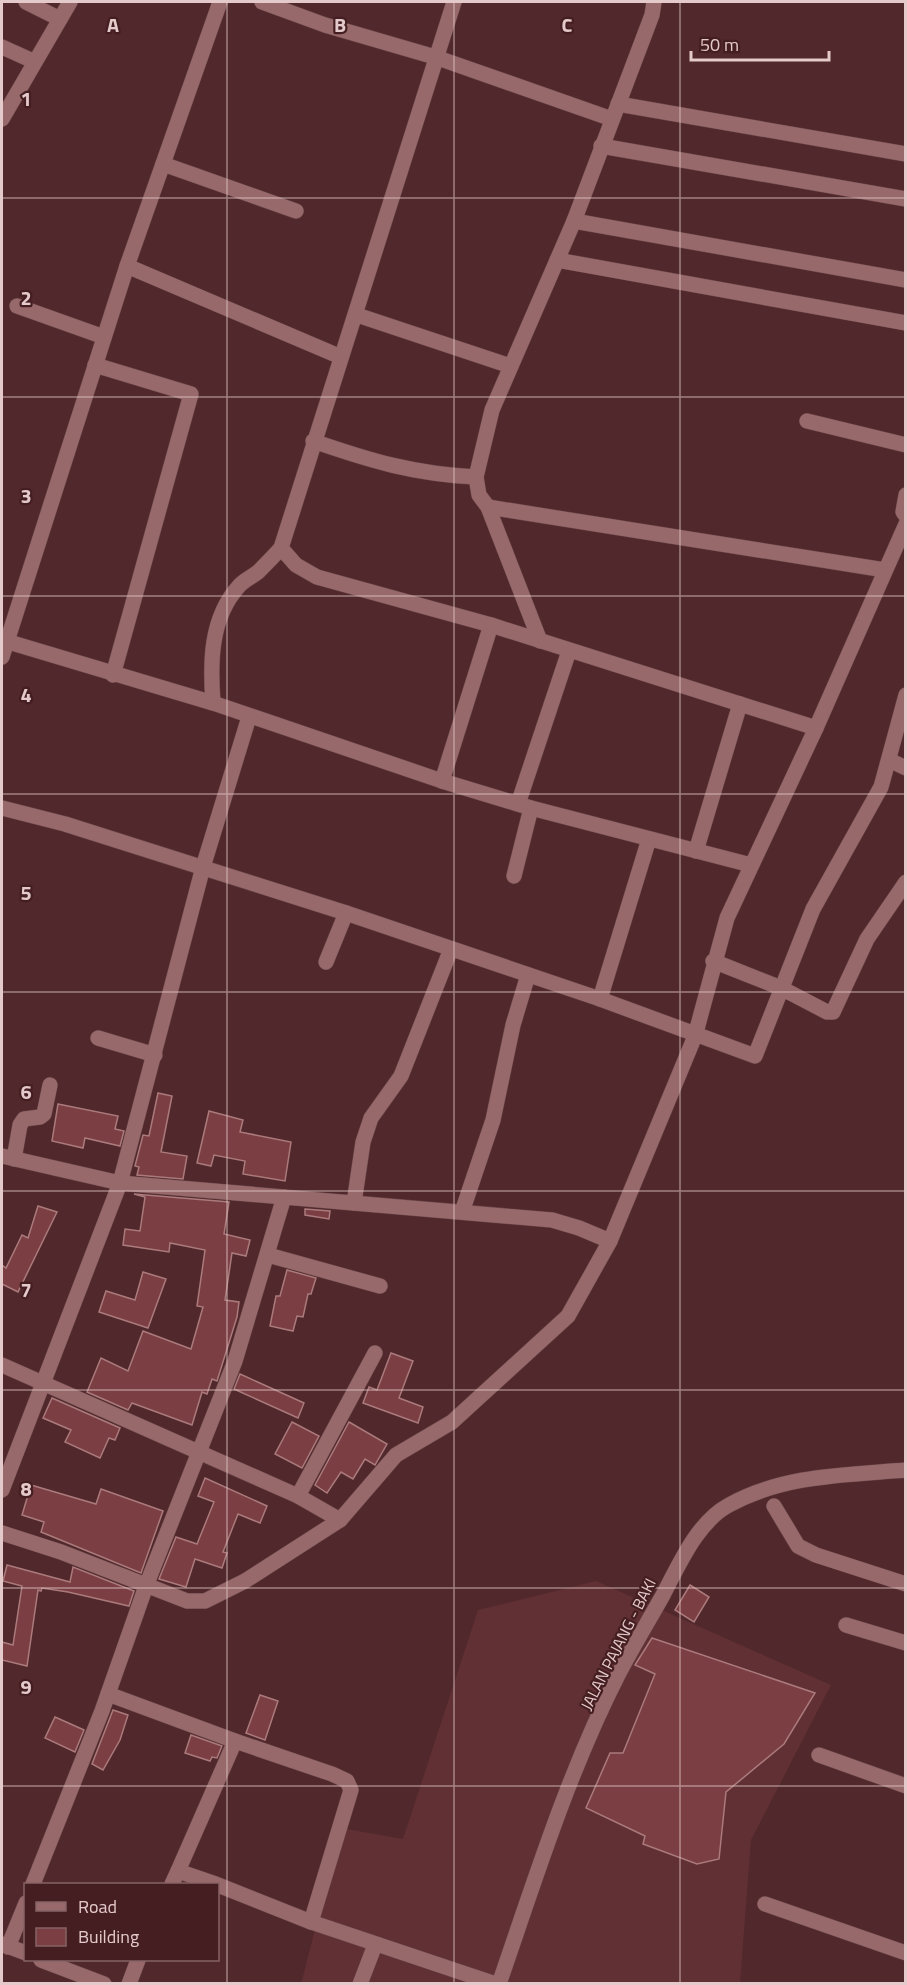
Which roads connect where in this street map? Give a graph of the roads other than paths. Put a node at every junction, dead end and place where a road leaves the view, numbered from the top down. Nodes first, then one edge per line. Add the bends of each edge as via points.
1 (26, 2) edge
2 (70, 2) edge
3 (220, 2) edge
4 (262, 2) edge
5 (454, 2) edge
6 (654, 2) edge
7 (60, 19) junction
8 (2, 47) edge
9 (435, 57) junction
10 (33, 61) junction
11 (618, 104) junction
12 (2, 119) edge
13 (612, 119) junction
14 (602, 146) junction
15 (906, 154) edge
16 (163, 164) junction
17 (906, 199) edge
18 (296, 211) dead end
19 (574, 221) junction
20 (557, 260) junction
21 (127, 266) junction
22 (906, 280) edge
23 (17, 306) dead end
24 (357, 315) junction
25 (906, 323) edge
26 (104, 337) junction
27 (341, 357) junction
28 (95, 365) junction
29 (510, 366) junction
30 (807, 421) dead end
31 (313, 441) junction
32 (906, 445) edge
33 (476, 477) junction
34 (906, 495) edge
35 (488, 507) junction
36 (906, 516) edge
37 (906, 524) edge
38 (281, 548) junction
39 (885, 570) junction
40 (491, 625) junction
41 (4, 641) edge
42 (540, 641) junction
43 (569, 651) junction
44 (2, 657) edge
45 (113, 675) junction
46 (906, 695) edge
47 (213, 702) junction
48 (740, 704) junction
49 (249, 717) junction
50 (816, 728) junction
51 (889, 760) junction
52 (906, 768) edge
53 (442, 781) junction
54 (525, 806) junction
55 (2, 808) edge
56 (649, 839) junction
57 (696, 851) junction
58 (751, 865) junction
59 (203, 867) junction
60 (514, 876) dead end
61 (906, 882) edge
62 (346, 913) junction
63 (451, 949) junction
64 (713, 961) junction
65 (326, 962) dead end
66 (528, 975) junction
67 (781, 988) junction
68 (600, 999) junction
69 (695, 1036) junction
70 (98, 1038) dead end
71 (155, 1055) junction
72 (50, 1084) dead end
73 (8, 1158) edge
74 (120, 1183) junction
75 (284, 1197) junction
76 (354, 1203) junction
77 (462, 1212) junction
78 (609, 1241) junction
79 (268, 1255) junction
80 (380, 1286) dead end
81 (375, 1353) dead end
82 (2, 1365) edge
83 (45, 1383) junction
84 (199, 1454) junction
85 (906, 1470) edge
86 (2, 1490) edge
87 (298, 1496) junction
88 (774, 1506) dead end
89 (340, 1520) junction
90 (2, 1533) edge
91 (906, 1584) edge
92 (146, 1586) junction
93 (846, 1625) dead end
94 (906, 1643) edge
95 (108, 1694) junction
96 (235, 1741) junction
97 (819, 1755) dead end
98 (906, 1786) edge
99 (175, 1878) edge
100 (33, 1883) edge
101 (205, 1883) edge
102 (219, 1886) edge
103 (765, 1904) dead end
104 (24, 1907) edge
105 (311, 1923) junction
106 (375, 1945) junction
107 (5, 1946) edge
108 (24, 1952) edge
109 (906, 1953) edge
110 (46, 1961) edge
111 (137, 1961) edge
112 (104, 1983) edge
113 (129, 1983) edge
114 (360, 1983) edge
115 (497, 1983) edge

1 - 7 street
2 - 7 street
3 - 16 street
4 - 9 street
5 - 9 street
6 - 11 street
7 - 10 street
8 - 10 street
9 - 13 street
9 - 24 street
10 - 12 street
11 - 13 street
11 - 15 street
13 - 14 street
14 - 17 street
14 - 19 street
16 - 18 street
16 - 21 street
19 - 20 street
19 - 22 street
20 - 25 street
20 - 29 street
21 - 26 street
21 - 27 street
23 - 26 street
24 - 27 street
24 - 29 street
26 - 28 street
27 - 31 street
28 - 41 street
28 - 45 street via 191,394
29 - 33 street via 492,410
30 - 32 street
31 - 33 street via 382,465 431,475
31 - 38 street
33 - 35 street via 479,495
34 - 36 street
35 - 39 street
35 - 42 street
37 - 39 street
38 - 40 street via 296,565 317,577
38 - 47 street via 239,586 226,607 210,653
39 - 50 street
40 - 42 street
40 - 53 street
41 - 44 street
41 - 45 street
42 - 43 street
43 - 48 street
43 - 54 street
45 - 47 street
46 - 51 street
47 - 49 street
48 - 50 street
48 - 57 street
49 - 53 street
49 - 59 street
50 - 58 street
51 - 52 street
51 - 67 street via 881,787 813,909
53 - 54 street
54 - 56 street
54 - 60 street
55 - 59 street
56 - 57 street
56 - 68 street
57 - 58 street
58 - 64 street
59 - 62 street
59 - 71 street
61 - 67 street via 867,939 832,1011
62 - 63 street
62 - 65 street
63 - 66 street
63 - 76 street via 401,1076 371,1118 363,1142
64 - 67 street
64 - 69 street
66 - 68 street
66 - 77 street via 513,1025 494,1120
67 - 69 street via 755,1056
68 - 69 street
69 - 78 street
70 - 71 street
71 - 74 street
72 - 73 street via 44,1114 24,1119
73 - 74 street
74 - 75 street
74 - 83 street
75 - 76 street
75 - 79 street
76 - 77 street
77 - 78 street via 552,1220
78 - 89 street via 568,1316 452,1422 396,1455
79 - 80 street
79 - 84 street via 235,1360
81 - 87 street
82 - 83 street
83 - 84 street
83 - 86 street
84 - 87 street
84 - 92 street
85 - 115 street, JALAN PAJANG - BAKI via 801,1479 760,1491 728,1505 701,1531 618,1676 542,1858
87 - 89 street
88 - 91 street via 798,1546
89 - 92 street via 245,1581 205,1601 187,1601
90 - 92 street
92 - 95 street
93 - 94 street
95 - 96 street
95 - 100 street
96 - 99 street
96 - 105 street via 332,1774 347,1781 351,1790
97 - 98 street
99 - 101 street, JALAN PAJANG - BAKI
102 - 105 street, JALAN PAJANG - BAKI
103 - 109 street
104 - 107 street
105 - 106 street, JALAN PAJANG - BAKI
106 - 114 street
106 - 115 street, JALAN PAJANG - BAKI
107 - 108 street
110 - 112 street
111 - 113 street

